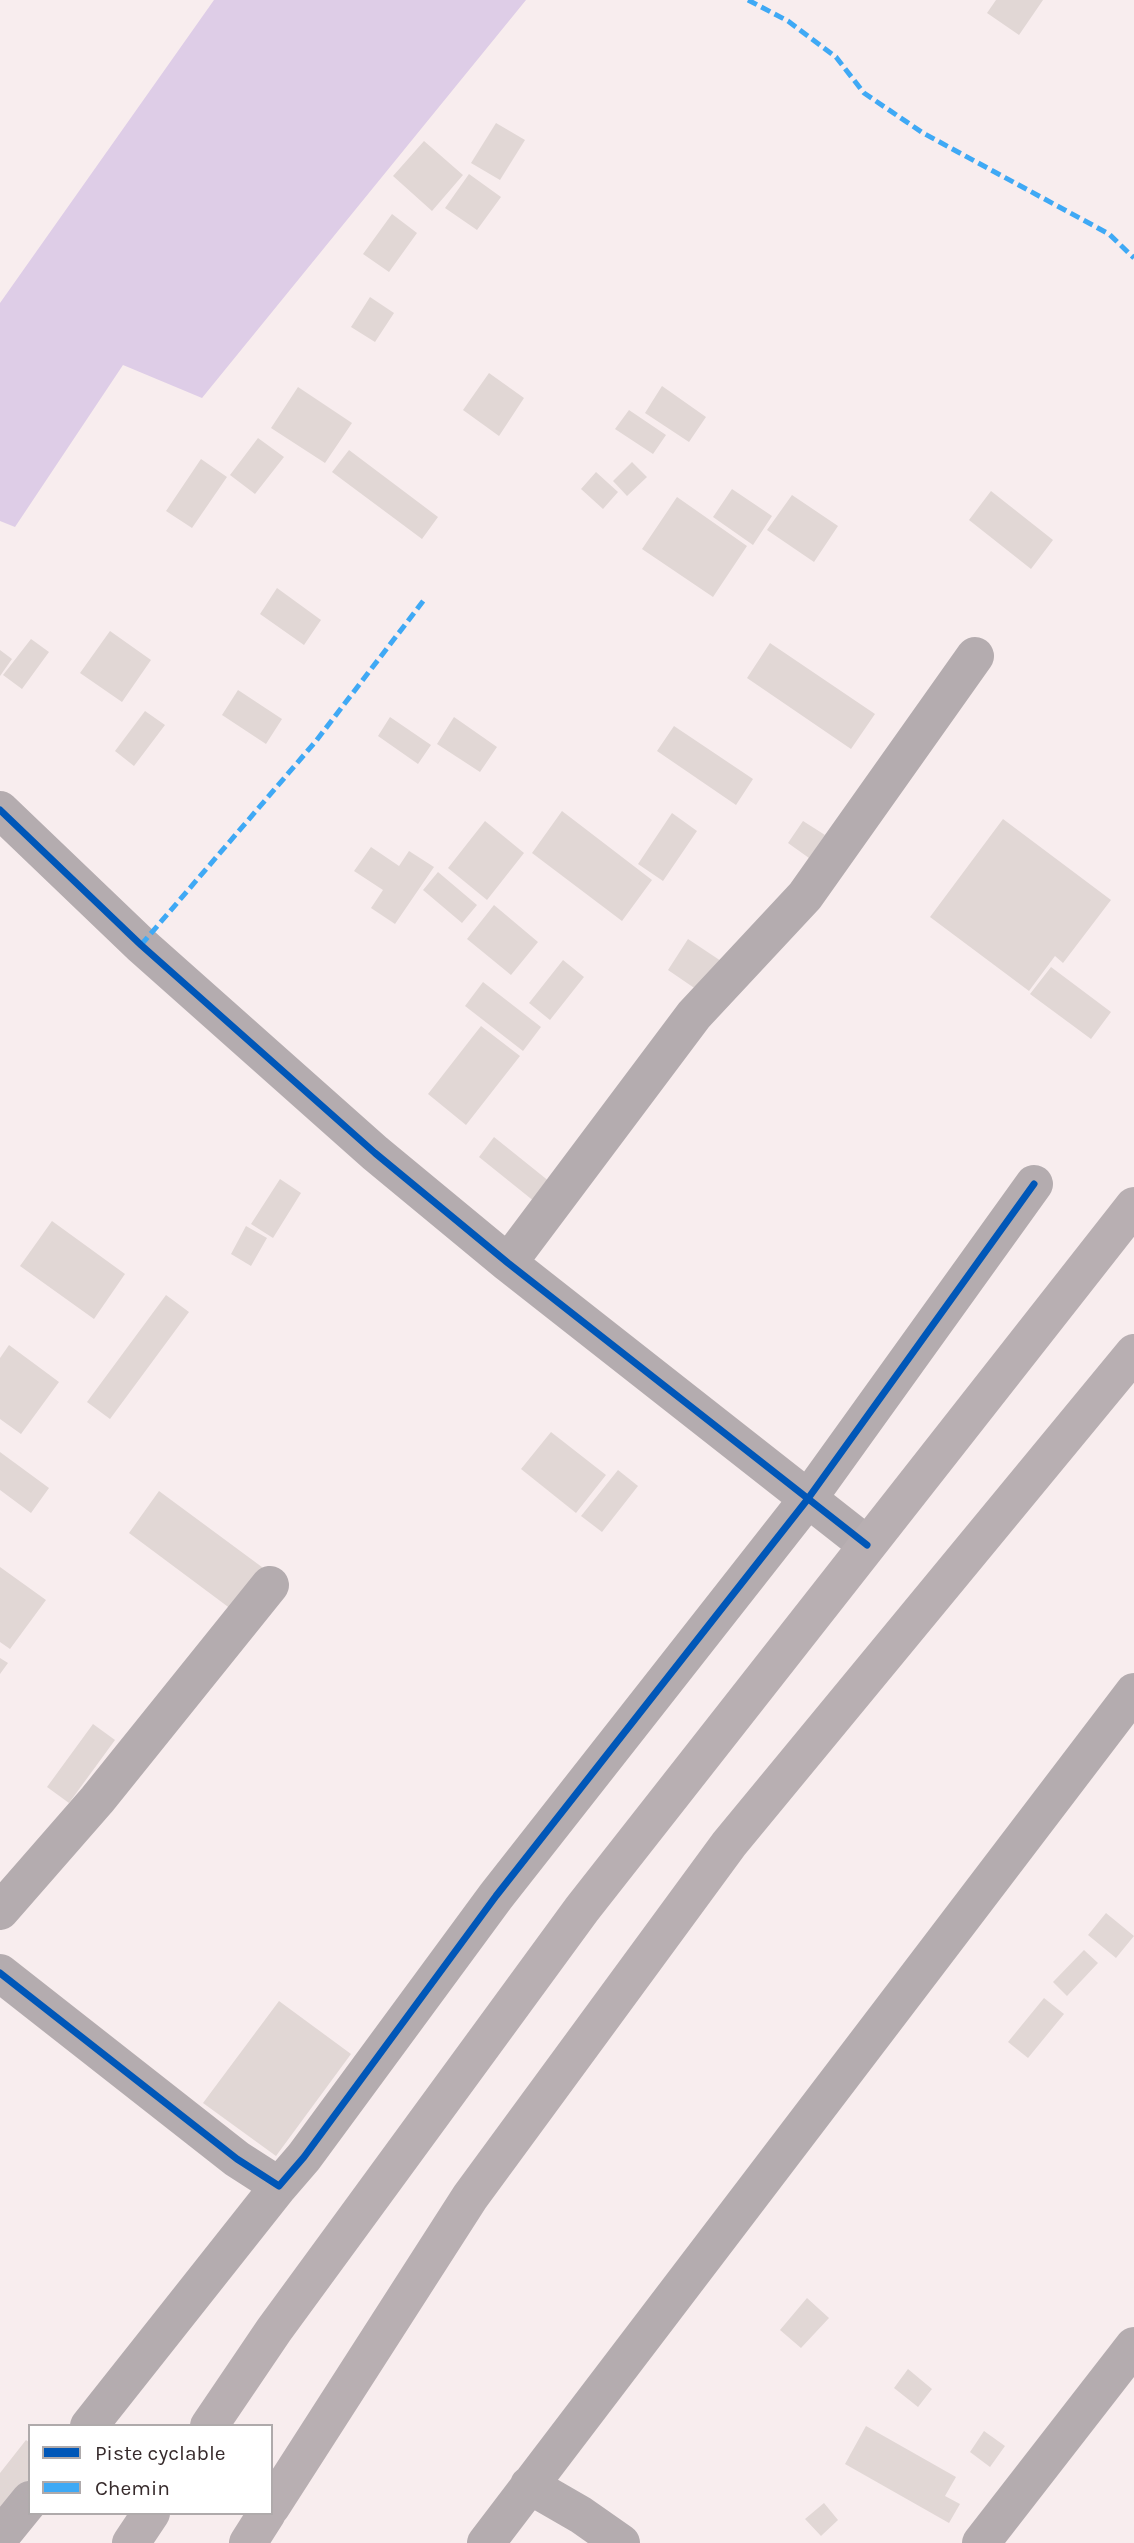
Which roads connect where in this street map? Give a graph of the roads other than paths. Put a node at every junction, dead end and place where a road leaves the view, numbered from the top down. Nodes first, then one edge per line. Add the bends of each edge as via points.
1 (975, 656) dead end
2 (0, 810) edge
3 (1034, 1184) dead end
4 (1134, 1206) edge
5 (508, 1263) junction
6 (1134, 1353) edge
7 (807, 1500) junction
8 (867, 1545) junction
9 (270, 1585) dead end
10 (1134, 1692) edge
11 (0, 1911) edge
12 (0, 1973) edge
13 (279, 2186) junction
14 (1134, 2346) edge
15 (91, 2424) edge
16 (210, 2424) edge
17 (529, 2485) junction
18 (28, 2502) edge
19 (273, 2504) edge
20 (266, 2515) edge
21 (0, 2537) edge
22 (248, 2543) edge
23 (486, 2543) edge
24 (621, 2543) edge
25 (981, 2543) edge

1 - 5 street via 805,896 694,1015
2 - 5 street via 141,945 375,1153
3 - 7 street
4 - 8 main road
5 - 7 street
6 - 19 main road via 729,1844 470,2197
7 - 8 street
7 - 13 street via 496,1896
8 - 16 main road via 582,1909
9 - 11 street via 97,1800
10 - 17 street
12 - 13 street via 237,2159
13 - 15 street
14 - 25 street
17 - 23 street
17 - 24 street
18 - 21 street
20 - 22 main road

